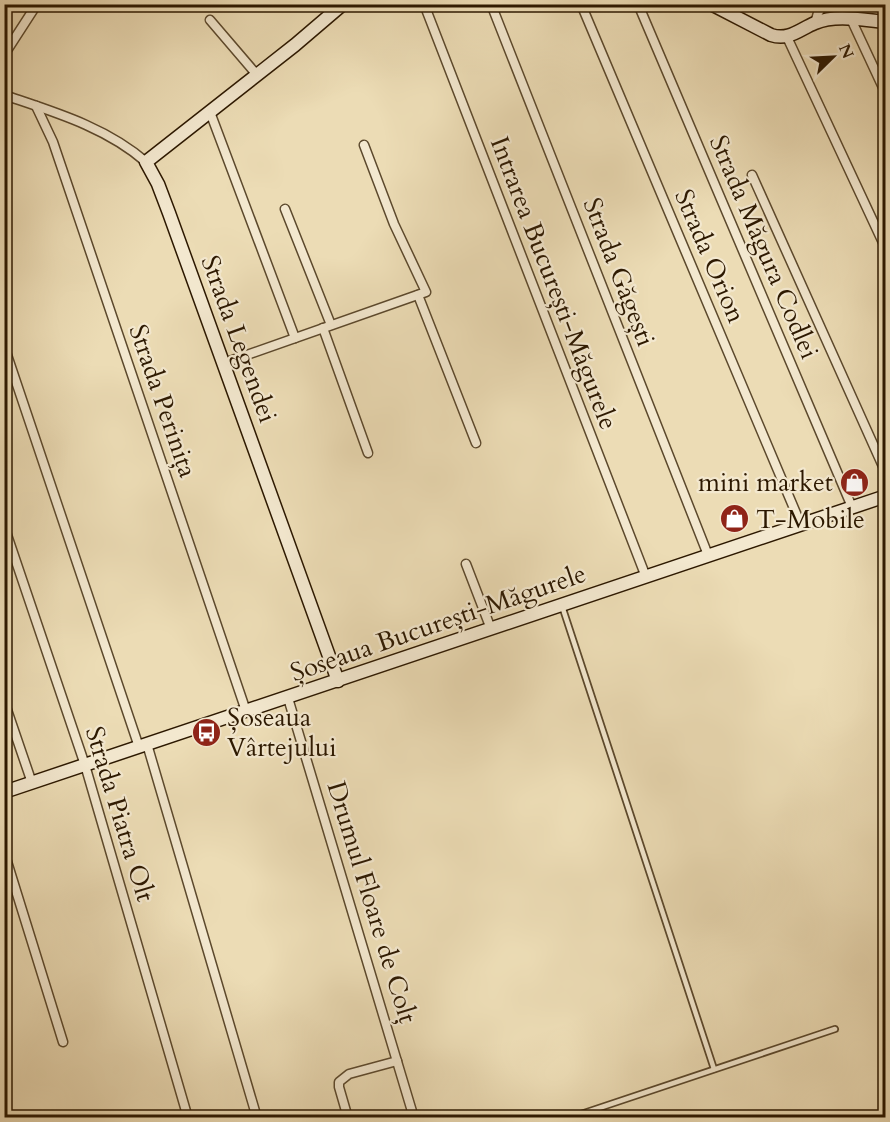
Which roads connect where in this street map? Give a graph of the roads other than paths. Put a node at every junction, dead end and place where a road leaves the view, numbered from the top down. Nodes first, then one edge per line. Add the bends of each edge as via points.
1 (37, 4) edge
2 (424, 4) edge
3 (491, 4) edge
4 (581, 4) edge
5 (638, 4) edge
6 (711, 4) edge
7 (824, 4) edge
8 (340, 5) edge
9 (851, 19) junction
10 (210, 20) dead end
11 (885, 22) edge
12 (815, 23) junction
13 (787, 37) junction
14 (4, 55) edge
15 (257, 75) junction
16 (885, 94) edge
17 (4, 95) edge
18 (36, 106) junction
19 (210, 112) junction
20 (364, 145) dead end
21 (146, 162) junction
22 (752, 175) dead end
23 (285, 208) dead end
24 (885, 249) edge
25 (422, 293) junction
26 (327, 327) junction
27 (295, 338) junction
28 (4, 346) edge
29 (224, 363) junction
30 (476, 443) dead end
31 (368, 453) dead end
32 (885, 472) edge
33 (885, 495) edge
34 (852, 507) junction
35 (801, 525) junction
36 (4, 526) edge
37 (708, 555) junction
38 (466, 564) dead end
39 (646, 577) junction
40 (562, 605) junction
41 (491, 629) junction
42 (338, 681) junction
43 (288, 698) junction
44 (4, 701) edge
45 (246, 711) junction
46 (143, 745) junction
47 (85, 765) junction
48 (32, 783) junction
49 (4, 792) edge
50 (4, 852) edge
51 (835, 1029) dead end
52 (63, 1042) dead end
53 (397, 1061) junction
54 (714, 1069) junction
55 (188, 1118) edge
56 (257, 1118) edge
57 (348, 1118) edge
58 (414, 1118) edge
59 (569, 1118) edge

1 - 14 street
2 - 39 street, Intrarea București-Măgurele
3 - 37 street, Strada Găgești
4 - 35 street, Strada Orion
5 - 34 street, Strada Măgura Codlei
6 - 13 street via 771,35
7 - 12 street
8 - 15 street
9 - 11 street
9 - 12 street
9 - 16 street
10 - 15 street
12 - 13 street
13 - 24 street
15 - 19 street
17 - 18 street, Strada Legendei
18 - 21 street, Strada Legendei via 106,135
18 - 45 street, Strada Perinița via 53,142
19 - 21 street
19 - 27 street
20 - 25 street
21 - 29 street, Strada Legendei via 164,199
22 - 32 street
23 - 26 street
25 - 26 street
25 - 30 street
26 - 27 street
26 - 31 street
27 - 29 street
28 - 46 street
29 - 42 street, Strada Legendei
33 - 34 street, Șoseaua București-Măgurele
34 - 35 street, Șoseaua București-Măgurele
35 - 37 street, Șoseaua București-Măgurele
36 - 47 street, Strada Piatra Olt
37 - 39 street, Șoseaua București-Măgurele
38 - 41 street
39 - 40 street, Șoseaua București-Măgurele
40 - 41 street, Șoseaua București-Măgurele
40 - 54 lane
41 - 42 street, Șoseaua București-Măgurele
42 - 43 street, Șoseaua București-Măgurele
43 - 45 street, Șoseaua București-Măgurele
43 - 53 street, Drumul Floare de Colț
44 - 48 street
45 - 46 street, Șoseaua București-Măgurele
46 - 47 street, Șoseaua București-Măgurele
46 - 56 street
47 - 48 street, Șoseaua București-Măgurele
47 - 55 street, Strada Piatra Olt
48 - 49 street, Șoseaua București-Măgurele
50 - 52 street
51 - 54 lane
53 - 57 street via 349,1074 339,1082
53 - 58 street, Drumul Floare de Colț
54 - 59 lane

